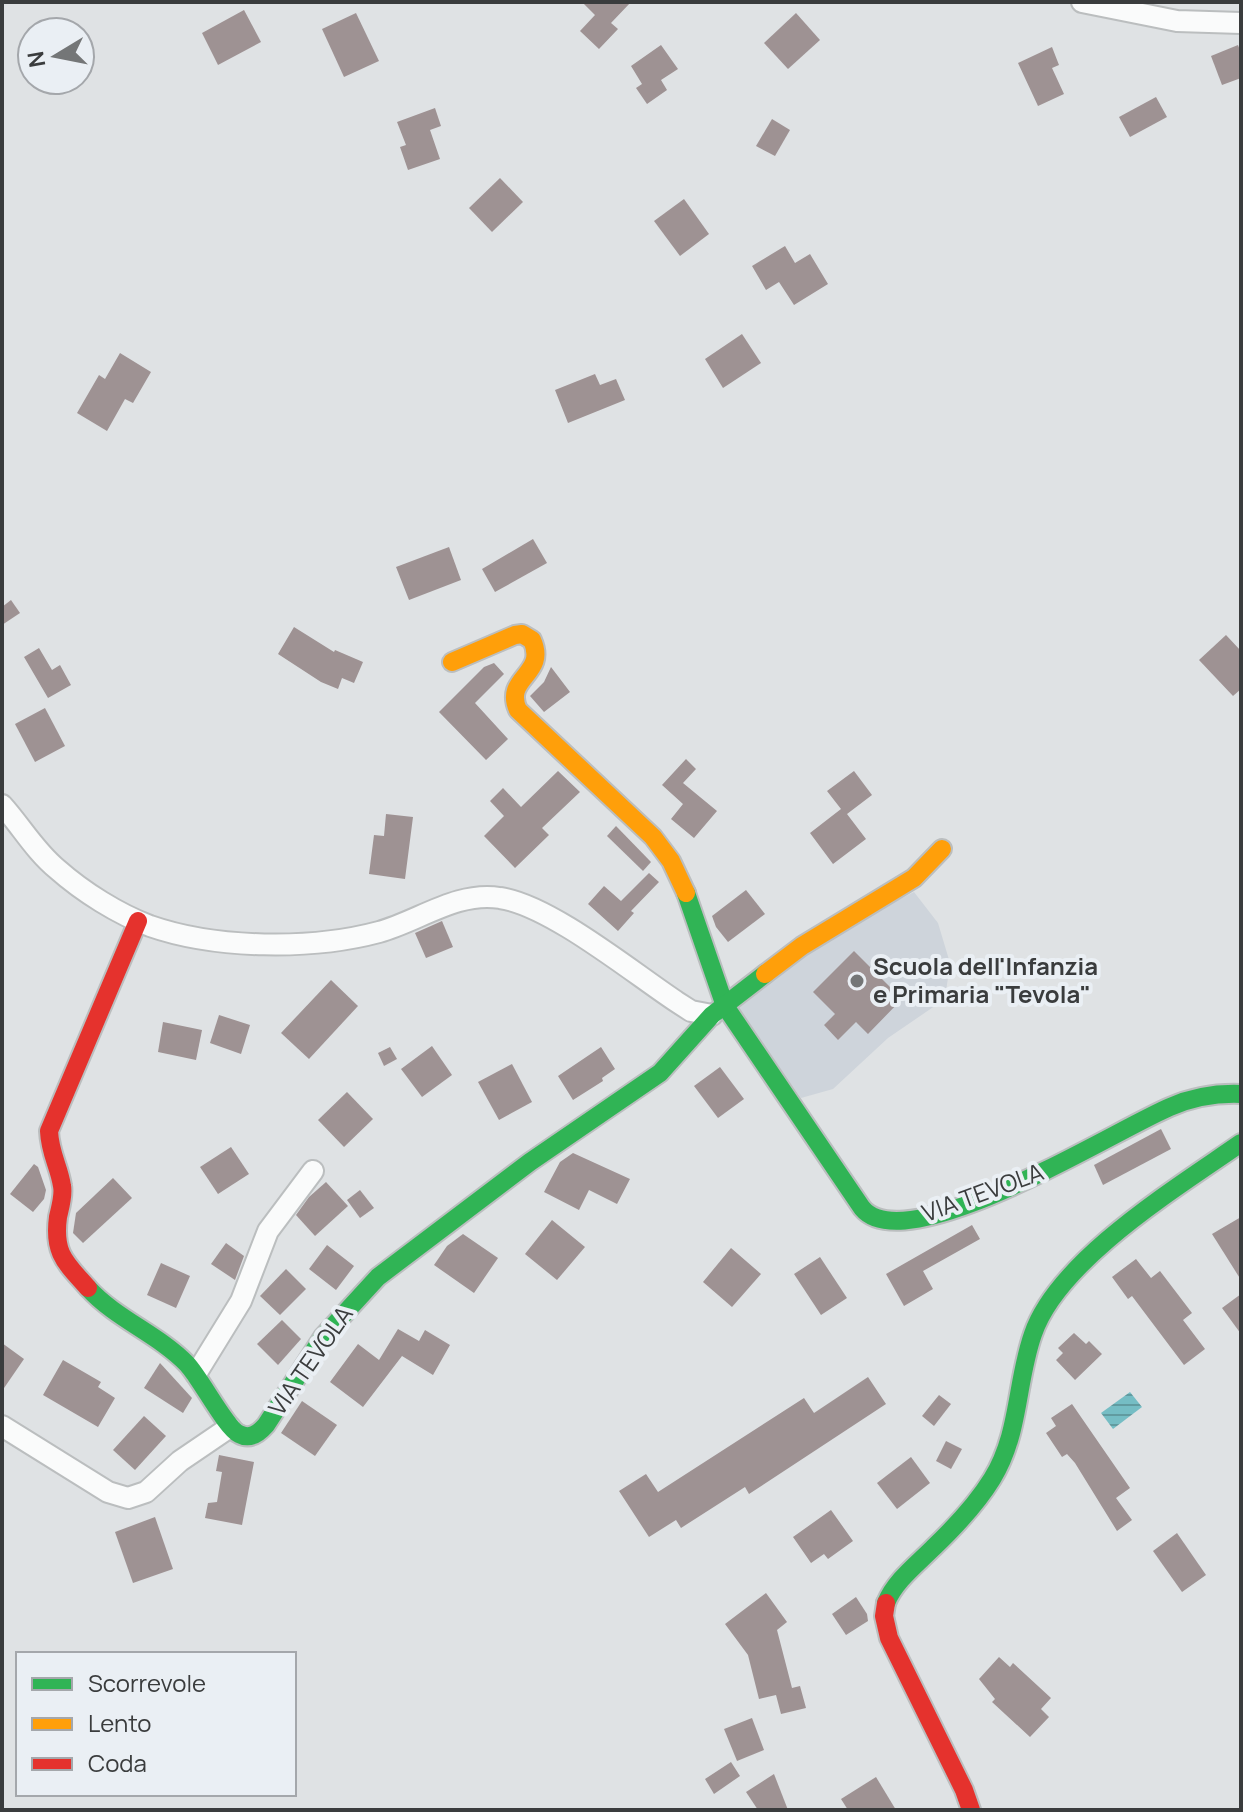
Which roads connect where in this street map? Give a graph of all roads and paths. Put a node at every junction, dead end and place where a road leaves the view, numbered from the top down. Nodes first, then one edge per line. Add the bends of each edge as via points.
1 (1082, 2) edge
2 (1241, 23) edge
3 (452, 662) dead end
4 (2, 805) edge
5 (942, 849) dead end
6 (138, 921) junction
7 (718, 1010) junction
8 (1241, 1094) edge
9 (1241, 1143) edge
10 (313, 1171) dead end
11 (196, 1374) junction
12 (2, 1426) edge
13 (230, 1427) junction
14 (971, 1810) edge

1 - 2 street via 1177,21
3 - 7 street, VIA TEVOLA via 515,635 530,636 534,662 514,690 516,706 665,852 685,889
4 - 6 street via 55,868
5 - 7 street, VIA TEVOLA via 914,878 802,946
6 - 7 street via 220,940 338,940 390,929 459,901 499,898 538,911 684,1007
6 - 11 street via 49,1131 64,1193 56,1243 62,1259 98,1299 157,1337
7 - 8 street, VIA TEVOLA via 862,1208 884,1221 941,1211 1019,1183 1184,1102 1215,1093
7 - 13 street, VIA TEVOLA via 660,1073 473,1204 360,1294 313,1350 263,1430 244,1437
9 - 14 street via 1117,1234 1050,1299 1031,1340 1014,1426 995,1477 886,1600 889,1638
10 - 11 street via 268,1231 245,1293
11 - 13 street
12 - 13 street via 108,1492 128,1498 146,1492

